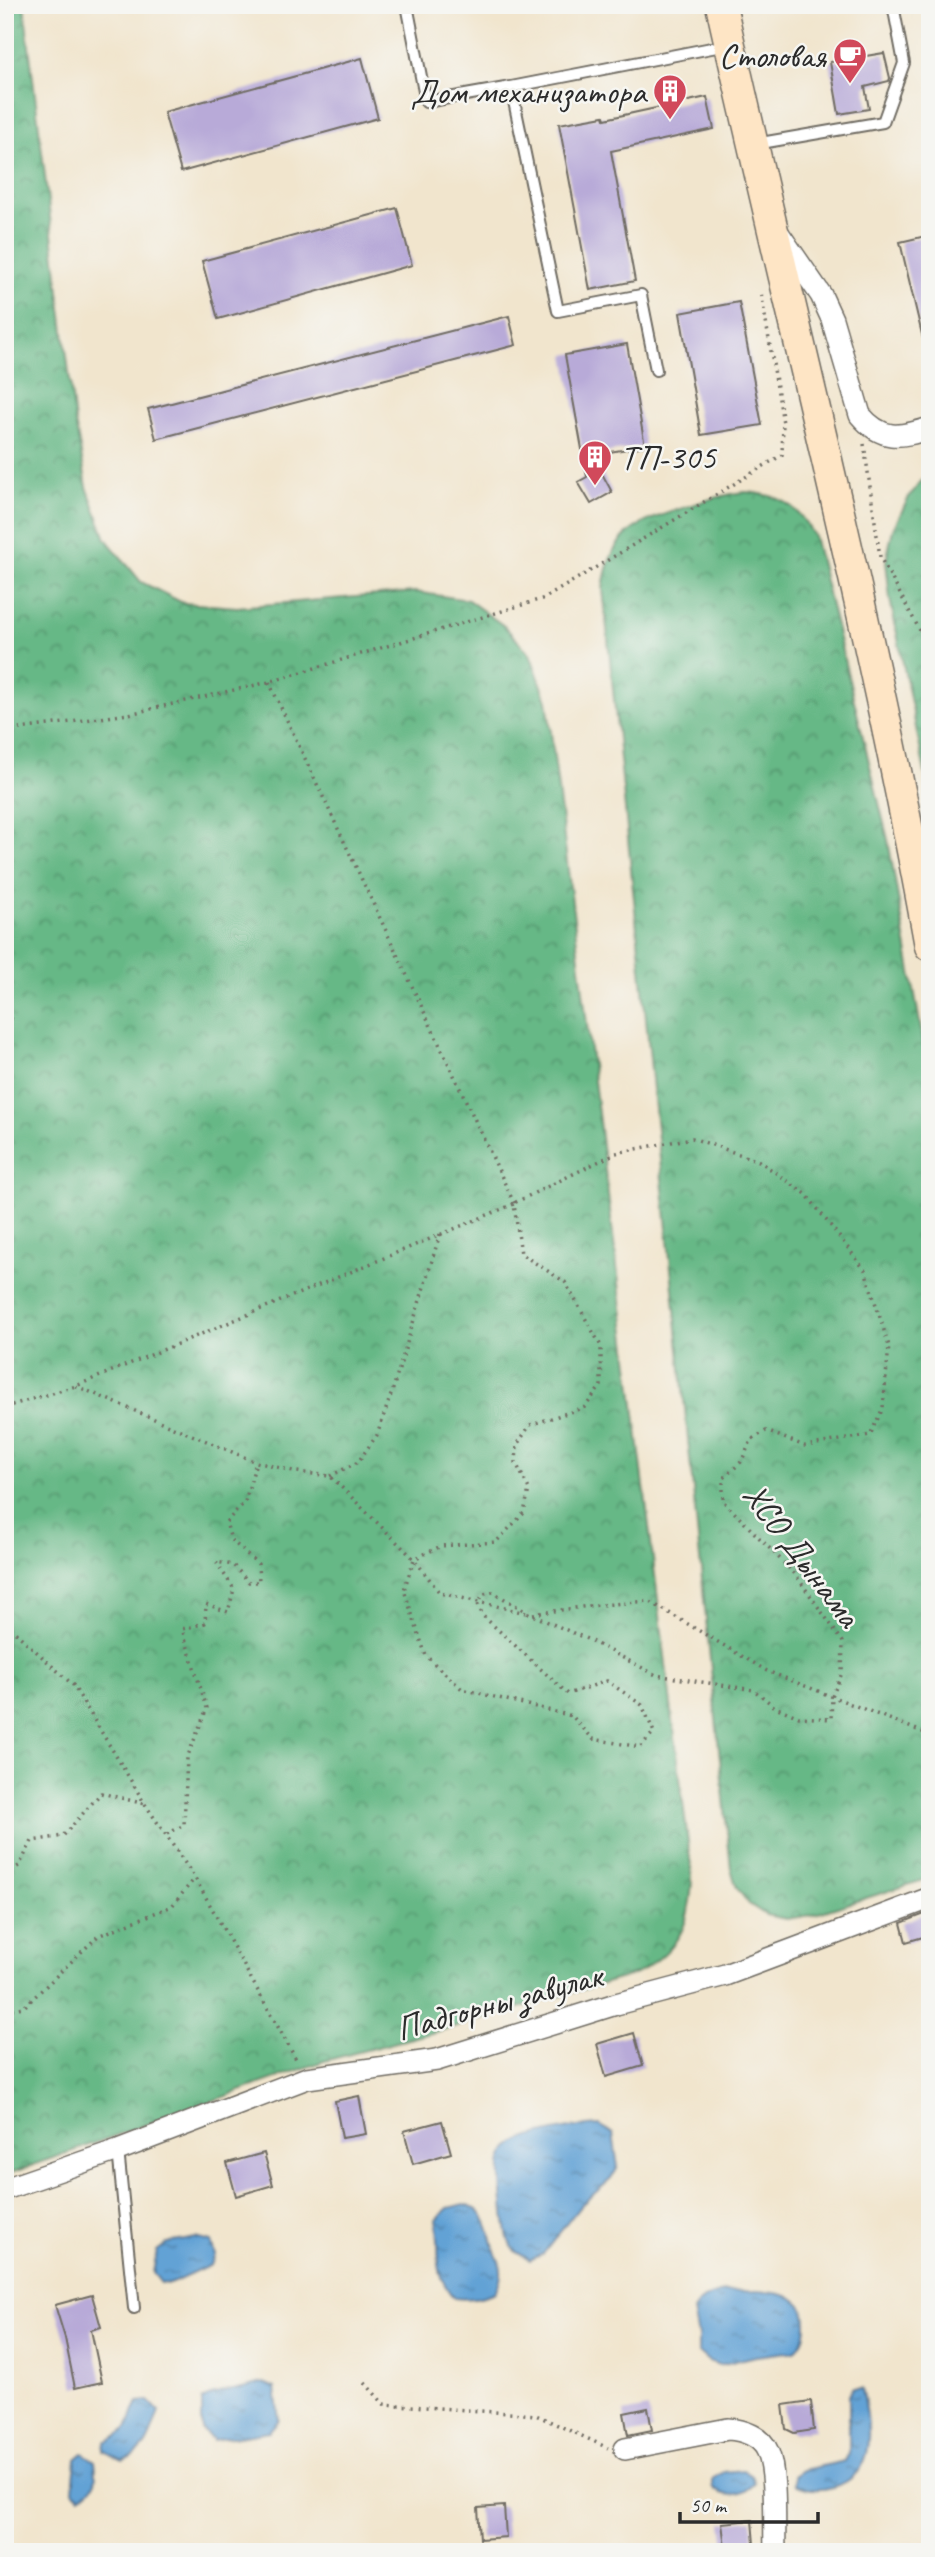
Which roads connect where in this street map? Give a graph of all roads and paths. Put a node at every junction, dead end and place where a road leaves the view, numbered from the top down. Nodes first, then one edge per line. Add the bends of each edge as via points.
1 (407, 5) edge
2 (721, 5) edge
3 (893, 5) edge
4 (730, 44) junction
5 (511, 87) junction
6 (752, 145) junction
7 (768, 216) junction
8 (761, 290) dead end
9 (656, 370) dead end
10 (860, 415) junction
11 (930, 428) edge
12 (930, 649) edge
13 (269, 682) junction
14 (5, 731) edge
15 (930, 947) edge
16 (5, 1005) edge
17 (5, 1052) edge
18 (514, 1203) junction
19 (440, 1234) junction
20 (76, 1386) junction
21 (5, 1407) edge
22 (256, 1462) junction
23 (330, 1476) junction
24 (414, 1559) junction
25 (478, 1604) junction
26 (530, 1614) junction
27 (5, 1623) edge
28 (832, 1697) junction
29 (930, 1735) edge
30 (145, 1804) junction
31 (167, 1834) junction
32 (5, 1874) edge
33 (195, 1878) junction
34 (930, 1898) edge
35 (5, 2010) edge
36 (307, 2078) junction
37 (118, 2150) junction
38 (5, 2189) edge
39 (134, 2308) dead end
40 (365, 2383) dead end
41 (625, 2449) joint
42 (775, 2552) edge

1 - 5 lane via 426,102
2 - 4 street
3 - 6 lane via 904,63 883,122
4 - 5 lane
4 - 6 street
5 - 9 lane via 558,311 641,295
6 - 7 street
7 - 10 street via 821,295
7 - 15 street via 838,502
8 - 13 path via 783,423 782,455 545,598
10 - 11 street via 881,433 896,436
10 - 12 path via 880,557
13 - 14 path via 129,714
13 - 18 path
16 - 17 path via 11,1020
18 - 19 path
18 - 24 path via 521,1254 565,1282 601,1346 601,1386 585,1407 530,1425 523,1435 516,1462 529,1489 524,1513 496,1542 442,1546
18 - 28 path, XCO Дынама via 617,1153 692,1138 759,1161 806,1194 865,1270 890,1346 883,1408 870,1435 805,1446 766,1431 752,1439 741,1462 723,1479 723,1501 795,1574 843,1642 842,1673
19 - 20 path
19 - 23 path via 377,1435 358,1462
20 - 21 path
20 - 22 path
22 - 23 path
22 - 31 path via 245,1502 226,1522 231,1539 258,1564 259,1582 249,1582 233,1565 216,1562 234,1589 228,1612 206,1604 205,1623 182,1629 206,1709 187,1758 184,1825
23 - 24 path
24 - 25 path via 440,1593
24 - 25 path via 404,1590 426,1656 462,1689 572,1716 593,1739 640,1747 654,1732 642,1705 607,1681 568,1694 483,1616
25 - 26 path
25 - 26 path via 484,1594 493,1592
26 - 28 path via 649,1601 767,1671
26 - 28 path, XCO Дынама via 656,1675 754,1690 775,1707 799,1717 831,1719
27 - 30 path via 73,1685
28 - 29 path
30 - 31 path
30 - 32 path via 101,1793 63,1836 32,1841 19,1866
31 - 33 path
33 - 35 path via 172,1906 98,1936 24,2007
33 - 36 path
34 - 36 street, Падгорны завулак via 725,1975 437,2060
36 - 37 street, Падгорны завулак
37 - 38 street, Падгорны завулак
37 - 39 lane
40 - 41 path via 384,2404 536,2415 605,2448
41 - 42 street via 727,2429 756,2437 768,2451

